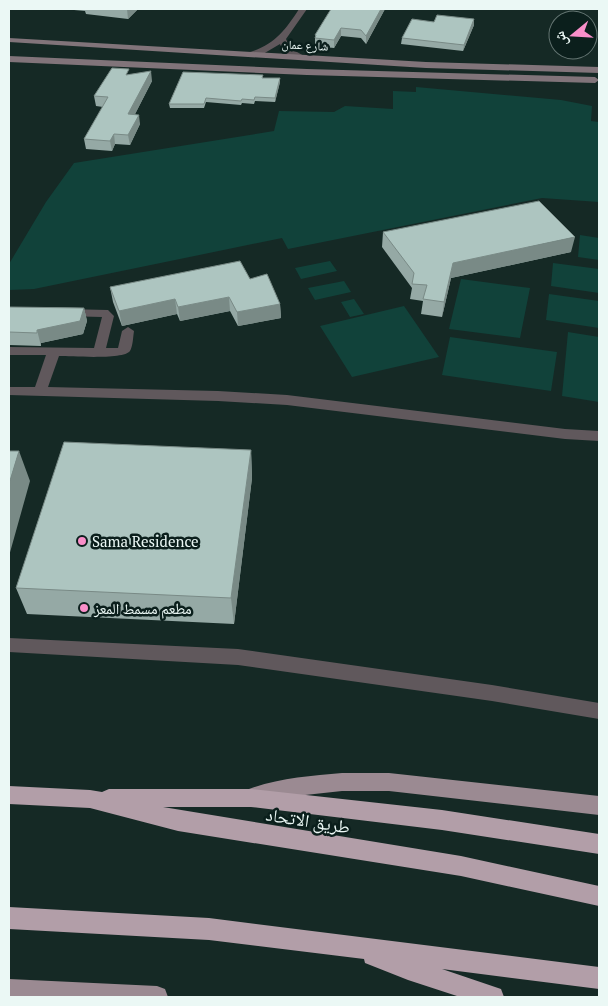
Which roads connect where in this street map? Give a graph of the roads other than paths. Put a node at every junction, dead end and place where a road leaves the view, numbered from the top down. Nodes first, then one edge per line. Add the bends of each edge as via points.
1 (303, 9) edge
2 (9, 40) edge
3 (283, 40) junction
4 (250, 55) junction
5 (301, 58) junction
6 (9, 59) edge
7 (599, 64) edge
8 (536, 67) junction
9 (599, 70) edge
10 (599, 80) edge
11 (54, 313) edge
12 (128, 331) dead end
13 (9, 351) edge
14 (54, 352) junction
15 (99, 352) junction
16 (9, 391) edge
17 (40, 391) junction
18 (565, 434) junction
19 (599, 436) edge
20 (599, 442) edge
21 (9, 645) edge
22 (599, 710) edge
23 (9, 795) edge
24 (90, 798) junction
25 (251, 798) junction
26 (599, 806) edge
27 (599, 844) edge
28 (599, 896) edge
29 (9, 918) edge
30 (353, 947) junction
31 (599, 978) edge
32 (9, 990) edge
33 (157, 997) edge
34 (493, 997) edge

1 - 3 street
2 - 4 street, شارع عمان
3 - 4 street via 268,50
3 - 5 street via 286,49
4 - 5 street, شارع عمان
5 - 8 street, شارع عمان
6 - 10 street, شارع عمان
7 - 8 street
8 - 9 street, شارع عمان
11 - 15 street via 107,314
12 - 15 street via 124,350
13 - 14 street
14 - 15 street
14 - 17 street
16 - 17 street
17 - 18 street via 287,400
18 - 19 street
18 - 20 street
21 - 22 street via 238,657
23 - 24 highway, طريق الاتحاد
24 - 25 highway
24 - 28 highway, طريق الاتحاد via 178,821 461,866
25 - 26 main road via 306,786 389,782
25 - 27 highway via 442,820
29 - 30 highway via 209,929
30 - 31 highway
30 - 34 highway
32 - 33 main road

